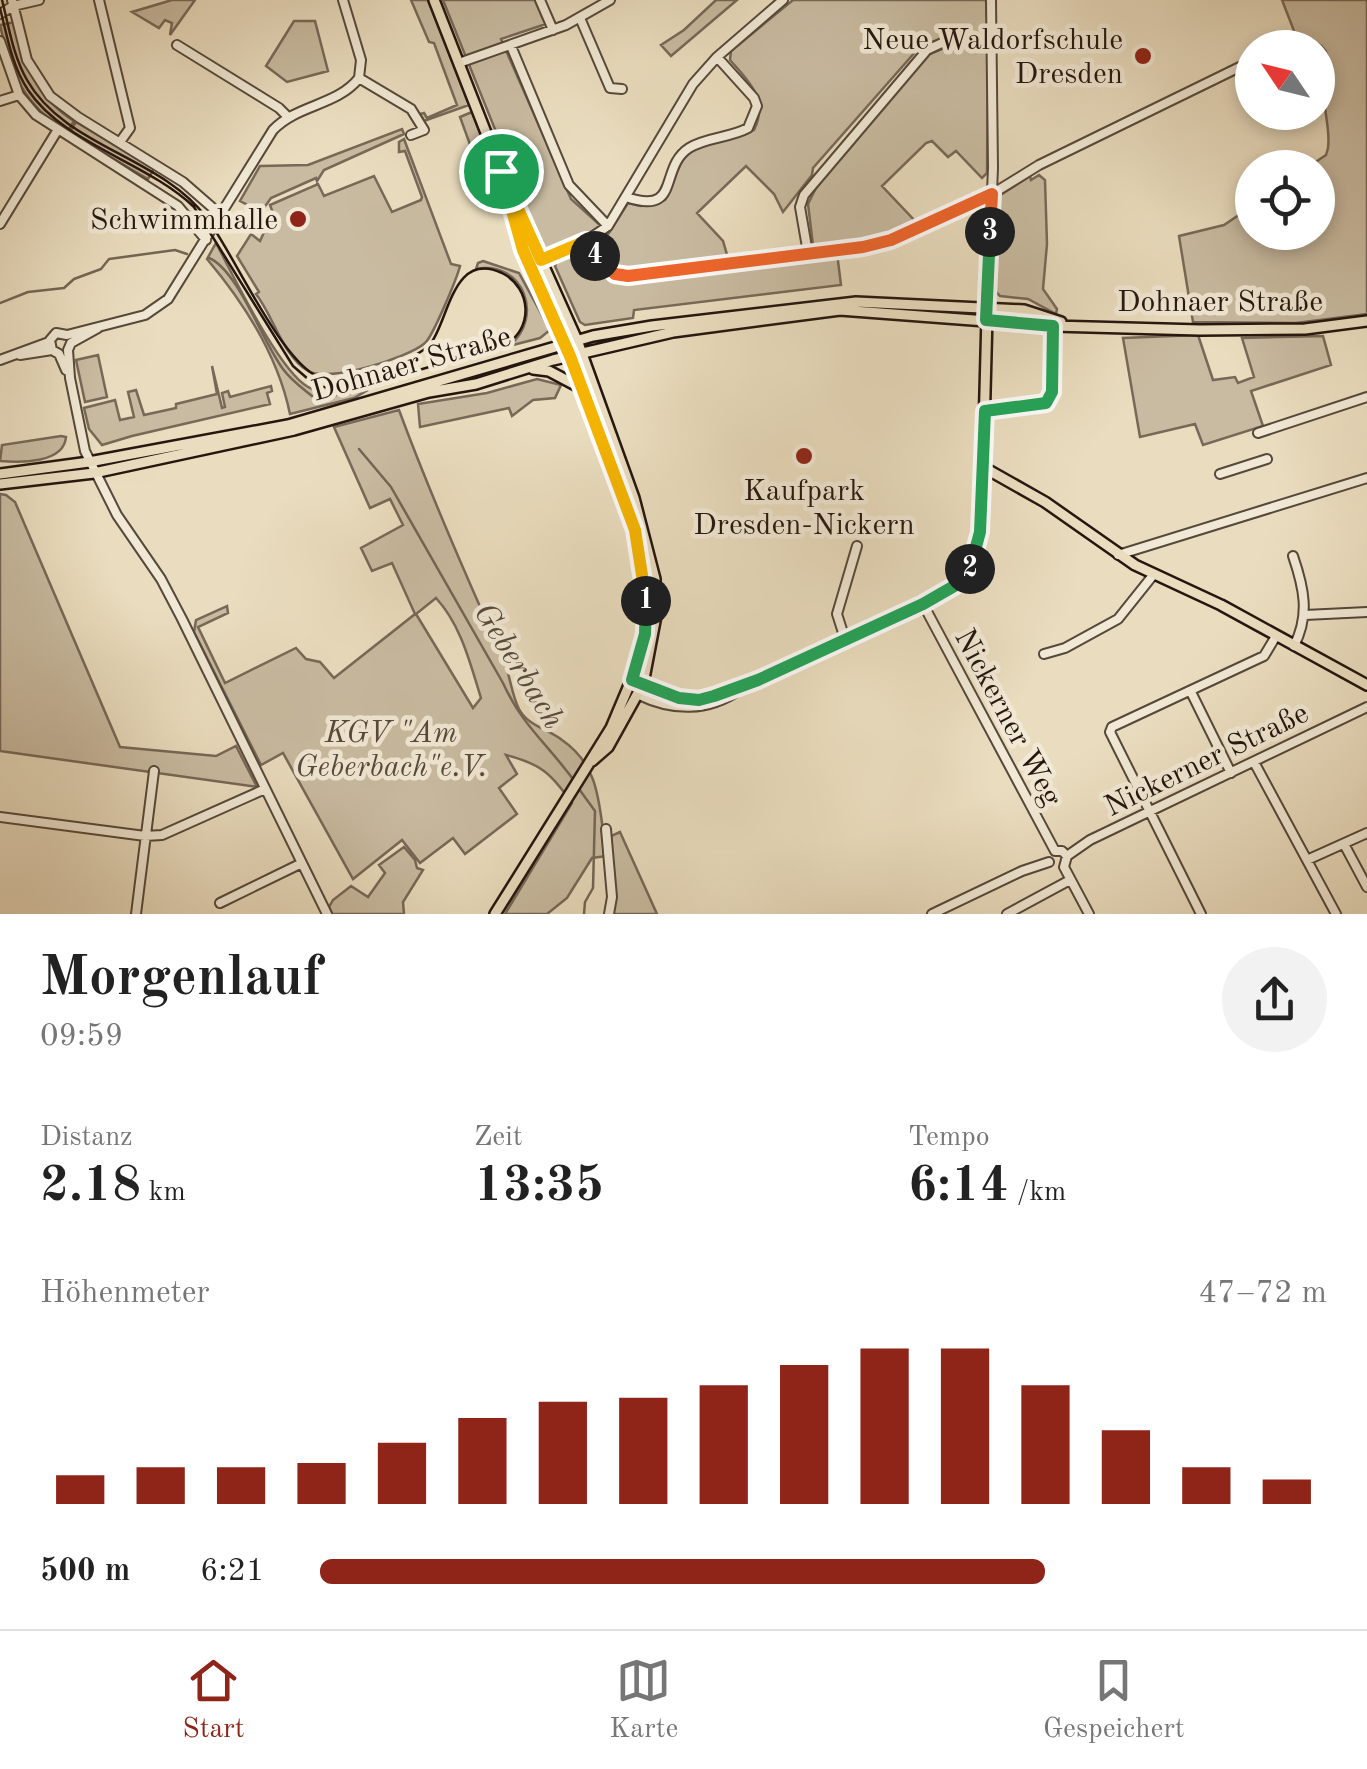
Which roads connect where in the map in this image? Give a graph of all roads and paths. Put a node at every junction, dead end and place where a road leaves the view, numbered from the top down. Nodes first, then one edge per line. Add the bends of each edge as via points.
1 (39, 0) edge
2 (99, 0) edge
3 (343, 0) edge
4 (434, 0) edge
5 (540, 0) edge
6 (610, 0) edge
7 (783, 0) edge
8 (991, 0) edge
9 (12, 3) edge
10 (0, 14) edge
11 (580, 18) junction
12 (553, 30) junction
13 (993, 38) junction
14 (0, 41) edge
15 (176, 45) dead end
16 (511, 46) junction
17 (717, 57) junction
18 (459, 63) junction
19 (1235, 69) edge
20 (359, 78) junction
21 (622, 89) dead end
22 (19, 94) junction
23 (0, 101) edge
24 (288, 116) junction
25 (57, 131) junction
26 (411, 135) dead end
27 (120, 142) junction
28 (501, 171) junction
29 (992, 194) junction
30 (626, 196) junction
31 (222, 216) junction
32 (0, 224) edge
33 (608, 226) junction
34 (206, 240) junction
35 (586, 241) junction
36 (808, 253) junction
37 (541, 260) junction
38 (987, 308) junction
39 (986, 320) junction
40 (1367, 321) edge
41 (1053, 326) junction
42 (1073, 326) junction
43 (577, 340) junction
44 (565, 343) junction
45 (61, 346) junction
46 (582, 353) junction
47 (570, 356) junction
48 (0, 360) edge
49 (525, 368) junction
50 (583, 389) junction
51 (1367, 397) edge
52 (985, 411) junction
53 (1258, 432) dead end
54 (1267, 460) dead end
55 (89, 462) junction
56 (983, 468) junction
57 (94, 473) junction
58 (0, 474) edge
59 (1220, 474) dead end
60 (1367, 478) edge
61 (0, 484) edge
62 (857, 546) dead end
63 (1118, 555) junction
64 (1293, 556) dead end
65 (1154, 574) junction
66 (923, 604) junction
67 (1367, 612) edge
68 (1305, 614) junction
69 (1276, 636) junction
70 (845, 639) junction
71 (1294, 646) junction
72 (1044, 654) dead end
73 (1367, 684) edge
74 (636, 688) junction
75 (1190, 692) junction
76 (1367, 707) edge
77 (1254, 762) junction
78 (154, 771) dead end
79 (1231, 773) junction
80 (266, 790) junction
81 (1151, 810) junction
82 (0, 817) edge
83 (606, 829) dead end
84 (1367, 833) edge
85 (146, 836) junction
86 (1344, 844) junction
87 (1054, 851) junction
88 (1068, 856) junction
89 (1307, 860) junction
90 (1050, 862) junction
91 (302, 863) junction
92 (1064, 868) junction
93 (1070, 880) junction
94 (1367, 887) edge
95 (220, 903) dead end
96 (1023, 904) junction
97 (136, 914) edge
98 (327, 914) edge
99 (496, 914) edge
100 (609, 914) edge
101 (932, 914) edge
102 (1007, 914) edge
103 (1029, 914) edge
104 (1089, 914) edge
105 (1202, 914) edge
106 (1336, 914) edge

1 - 9 street
2 - 27 street via 130,128
3 - 20 street via 361,60
4 - 18 main road
5 - 12 street
6 - 11 street
7 - 17 street
8 - 13 street
9 - 10 street
9 - 27 street via 27,60 50,96
11 - 12 street
11 - 21 street via 610,88
12 - 16 street
13 - 29 street
13 - 36 street via 934,45 881,100 804,195
14 - 22 street
15 - 24 street
16 - 18 street
16 - 33 street via 568,184
17 - 30 street via 674,113
17 - 30 street via 754,98 754,119 748,128 686,149 657,200
18 - 28 main road
19 - 29 street
20 - 24 street via 346,92
20 - 26 street via 414,112 424,130
22 - 23 street
22 - 25 street
24 - 31 street via 267,138
25 - 32 street
25 - 34 street via 178,206
27 - 31 street
28 - 37 main road
28 - 44 main road via 523,250
29 - 36 street via 891,240
29 - 38 street
30 - 33 street
31 - 34 street
33 - 35 street
34 - 45 street via 168,299
35 - 36 street via 604,267 628,276
35 - 37 street
37 - 43 main road
38 - 39 main road
38 - 42 main road, Dohnaer Straße via 1036,312
38 - 43 main road, Dohnaer Straße via 842,303
39 - 41 main road, Dohnaer Straße
39 - 46 main road, Dohnaer Straße via 840,310 673,332
39 - 52 main road
40 - 42 main road, Dohnaer Straße via 1262,330
41 - 42 main road, Dohnaer Straße
41 - 52 street via 1049,400
43 - 44 main road, Dohnaer Straße
43 - 46 main road
44 - 47 main road
44 - 55 main road, Dohnaer Straße via 288,424
45 - 48 street
45 - 55 street
46 - 47 main road, Dohnaer Straße
46 - 74 main road via 638,510 655,579 656,616
47 - 49 main road, Dohnaer Straße
47 - 50 main road
49 - 50 main road via 548,371
49 - 57 main road, Dohnaer Straße via 294,430
50 - 74 main road via 635,530 646,586
51 - 53 street
52 - 56 main road
54 - 59 street
55 - 57 street
55 - 58 main road, Dohnaer Straße
56 - 63 main road
56 - 66 street via 975,559 956,585
57 - 61 main road, Dohnaer Straße
57 - 80 street via 161,580
60 - 63 street
62 - 70 street via 838,614
63 - 65 main road
64 - 68 street
65 - 69 main road
65 - 72 street via 1118,619
66 - 70 street
66 - 87 street, Nickerner Weg
67 - 68 street
68 - 71 street
69 - 71 main road
69 - 75 street via 1264,656
70 - 74 street via 700,708
71 - 73 main road
74 - 99 main road via 608,747 590,764
75 - 79 street
75 - 81 street via 1110,732
76 - 77 street, Nickerner Straße
77 - 79 street, Nickerner Straße
77 - 89 street
78 - 85 street
79 - 81 street, Nickerner Straße
80 - 85 street via 174,832
80 - 91 street
81 - 88 street, Nickerner Straße
81 - 105 street
82 - 85 street
83 - 100 street
84 - 86 street
85 - 97 street
86 - 89 street
86 - 94 street
87 - 88 street, Nickerner Weg
87 - 90 street, Nickerner Weg
88 - 92 street
89 - 106 street
90 - 92 street
90 - 101 street
91 - 95 street
91 - 98 street
92 - 93 street
93 - 96 street
93 - 104 street
96 - 102 street
96 - 103 street

